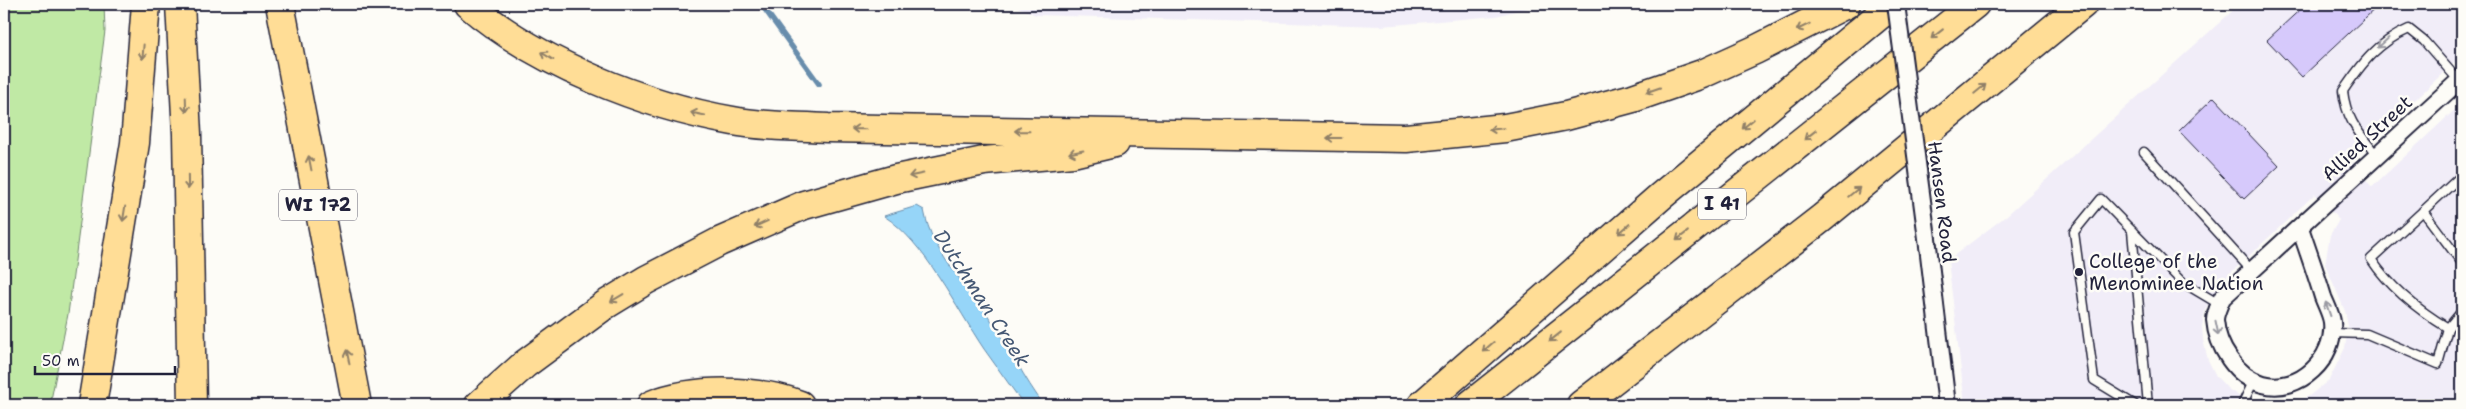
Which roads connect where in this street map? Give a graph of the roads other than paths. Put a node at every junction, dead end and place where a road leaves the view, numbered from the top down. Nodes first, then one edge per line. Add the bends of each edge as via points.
1 (146, 4) edge
2 (180, 4) edge
3 (280, 4) edge
4 (468, 4) edge
5 (1846, 4) edge
6 (1894, 4) edge
7 (1975, 4) edge
8 (2083, 4) edge
9 (2458, 4) edge
10 (2462, 8) edge
11 (2461, 80) edge
12 (1158, 133) junction
13 (2144, 152) dead end
14 (2377, 156) junction
15 (2462, 175) edge
16 (2422, 211) junction
17 (1822, 218) junction
18 (2300, 228) junction
19 (2132, 231) junction
20 (2462, 263) edge
21 (2252, 271) junction
22 (2220, 304) junction
23 (2462, 311) edge
24 (2448, 328) junction
25 (2331, 333) junction
26 (2255, 380) junction
27 (92, 405) edge
28 (192, 405) edge
29 (357, 405) edge
30 (479, 405) edge
31 (651, 405) edge
32 (800, 405) edge
33 (1422, 405) edge
34 (1470, 405) edge
35 (1581, 405) edge
36 (1606, 405) edge
37 (1947, 405) edge
38 (2135, 405) edge
39 (2148, 405) edge
40 (2242, 405) edge

1 -> 27 highway via 135,143
2 -> 28 highway via 187,134
29 -> 3 highway, WI 172
12 -> 4 highway via 828,128 736,122 687,112 639,97 557,62
5 -> 12 highway via 1702,74 1633,98 1505,128 1406,138
6 -> 33 highway via 1661,196
6 - 37 street, Hansen Road, bridge
7 -> 34 highway, I 41
17 -> 8 highway
9 - 10 lane
11 - 14 street, Allied Street
11 -> 14 lane via 2409,29 2389,38 2361,64 2343,91 2345,109 2353,125
12 -> 30 highway via 1073,153 984,161 896,179 804,205 719,242 605,305 525,364
13 - 21 lane
14 - 18 street, Allied Street
15 - 16 lane
16 - 20 lane
16 - 24 lane via 2371,259 2382,275 2420,311
17 - 35 highway
17 - 36 highway
18 - 21 street, Allied Street
25 -> 18 street via 2332,322
19 - 22 lane via 2182,282
19 - 38 lane via 2101,199 2074,232 2094,380
19 - 39 lane
21 - 22 street, Allied Street via 2222,298
22 -> 26 street via 2215,318 2221,346 2240,372
23 - 24 lane
24 - 25 lane via 2438,364 2367,334
25 - 26 street via 2321,362 2305,377 2284,385 2262,384
26 - 40 lane
31 - 32 highway via 699,393 765,397

